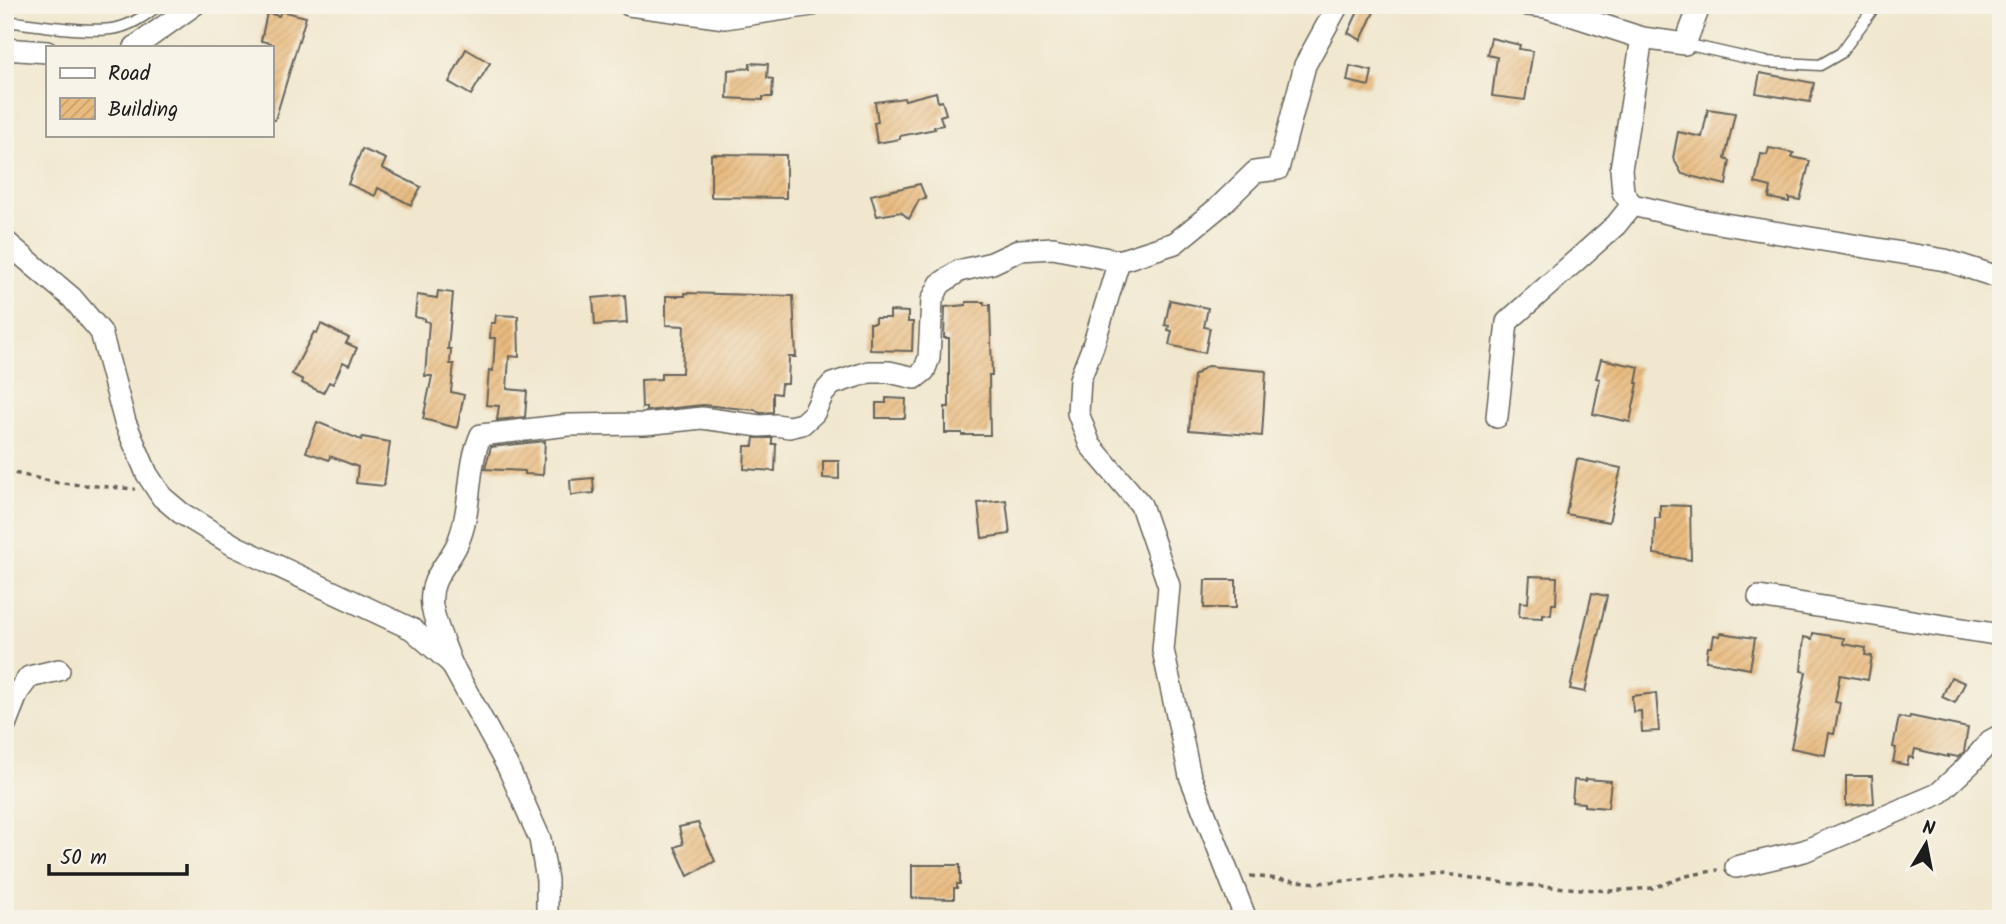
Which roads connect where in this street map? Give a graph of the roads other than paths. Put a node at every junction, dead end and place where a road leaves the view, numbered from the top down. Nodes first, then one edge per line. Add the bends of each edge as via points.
1 (159, 5) edge
2 (194, 5) edge
3 (629, 5) edge
4 (812, 5) edge
5 (1338, 5) edge
6 (1528, 5) edge
7 (1700, 5) edge
8 (1875, 5) edge
9 (5, 21) edge
10 (1642, 38) junction
11 (1685, 44) junction
12 (136, 46) edge
13 (5, 48) edge
14 (46, 52) edge
15 (1632, 205) junction
16 (5, 241) edge
17 (1119, 261) junction
18 (2001, 278) edge
19 (1497, 416) dead end
20 (1759, 597) dead end
21 (2001, 635) edge
22 (451, 663) junction
23 (59, 670) dead end
24 (5, 725) edge
25 (2001, 735) edge
26 (1736, 867) road end
27 (547, 919) edge
28 (1246, 919) edge

1 - 9 lane via 119,28 76,29
2 - 12 street
3 - 4 street via 725,18
5 - 17 street via 1305,65 1278,169 1255,173 1175,243
6 - 10 street
7 - 11 street
8 - 11 lane via 1841,53 1820,65 1765,62
10 - 11 street
10 - 15 street via 1621,169 1623,192
13 - 14 street
15 - 18 street via 1945,260
15 - 19 street via 1616,225 1507,322
16 - 22 street via 72,298 102,332 125,422 162,497 235,546 412,629
17 - 22 street via 1053,248 1020,250 959,271 940,284 932,300 929,358 924,371 915,378 869,372 832,384 802,424 760,426 702,418 481,435 461,537 434,587 432,605
17 - 28 street via 1080,379 1078,413 1090,445 1141,505 1169,586 1163,650 1190,776
20 - 21 street
22 - 27 street via 508,767 540,839
23 - 24 street via 29,677
25 - 26 street via 1938,794 1804,851

